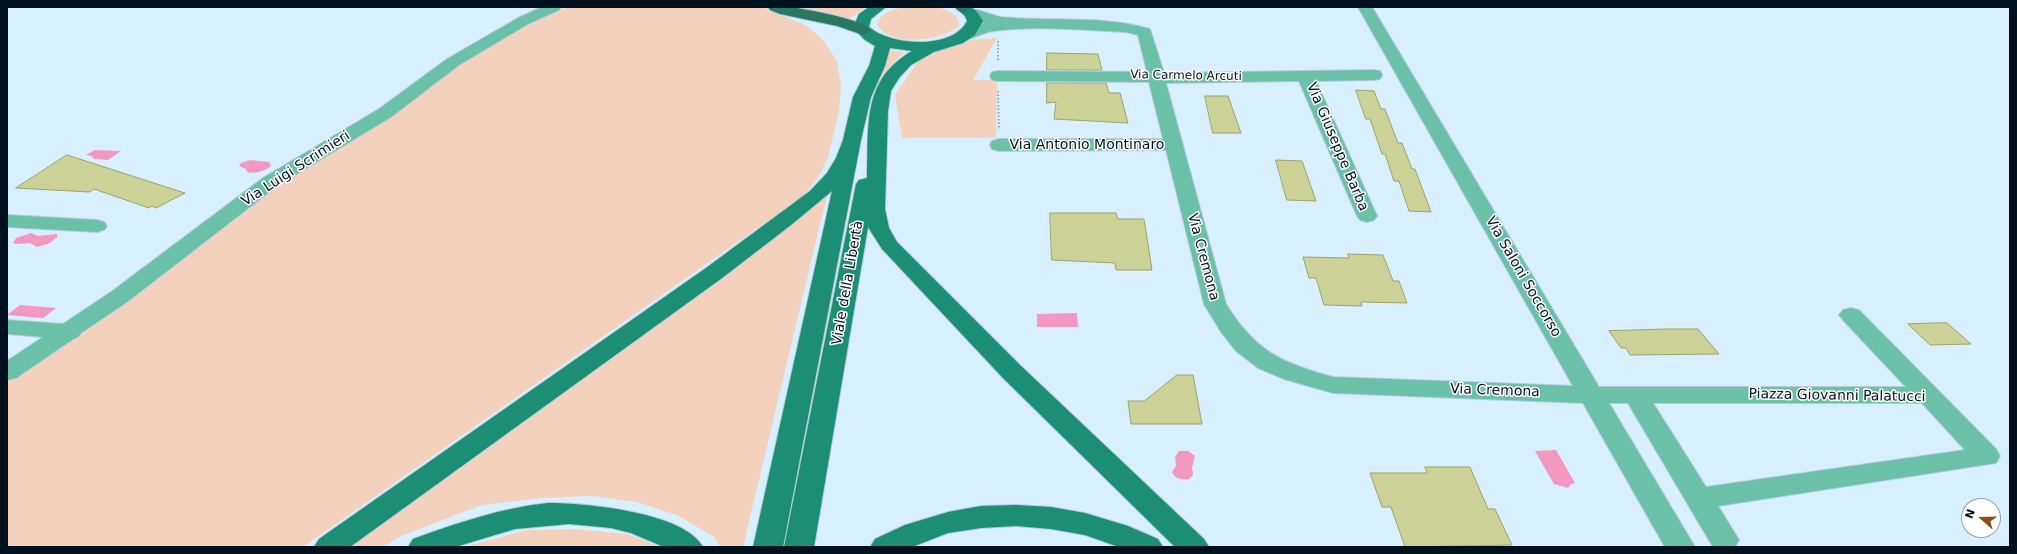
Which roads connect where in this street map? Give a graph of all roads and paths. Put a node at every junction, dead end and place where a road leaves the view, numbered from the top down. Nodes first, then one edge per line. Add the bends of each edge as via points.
1 (554, 7) edge
2 (775, 7) edge
3 (879, 7) edge
4 (1365, 7) edge
5 (965, 9) edge
6 (1017, 23) junction
7 (871, 36) junction
8 (964, 36) junction
9 (937, 44) junction
10 (1374, 75) dead end
11 (998, 76) dead end
12 (1306, 77) junction
13 (1158, 78) junction
14 (879, 111) junction
15 (852, 140) junction
16 (1174, 144) junction
17 (999, 145) dead end
18 (1367, 216) dead end
19 (7, 221) edge
20 (97, 226) dead end
21 (1851, 315) dead end
22 (7, 327) edge
23 (70, 332) junction
24 (7, 372) edge
25 (1930, 394) junction
26 (1592, 395) junction
27 (1635, 395) junction
28 (1699, 498) junction
29 (1724, 540) dead end
30 (329, 547) edge
31 (423, 547) edge
32 (688, 547) edge
33 (768, 547) edge
34 (799, 547) edge
35 (885, 547) edge
36 (1148, 547) edge
37 (1194, 547) edge
38 (1680, 547) edge

1 - 23 street, Via Luigi Scrimieri via 523,21 453,62 385,113 270,182
2 - 7 highway via 846,24
3 - 7 main road, Viale della Libertà via 864,17 862,22
4 - 26 street, Via Saloni Soccorso
5 - 6 street, Via Cremona via 990,20
5 - 8 main road via 975,21 975,25
6 - 8 street, Via Cremona via 986,27
6 - 13 street, Via Cremona via 1138,29 1145,32
7 - 9 main road, Viale della Libertà via 906,46
7 - 15 main road, Viale della Libertà via 883,46 862,97
8 - 9 main road, Viale della Libertà
9 - 14 main road, Viale della Libertà via 915,55 897,70 883,91
10 - 12 street, Via Carmelo Arcuti
11 - 13 street, Via Carmelo Arcuti
12 - 13 street, Via Carmelo Arcuti
12 - 18 street, Via Giuseppe Barba
13 - 16 street, Via Cremona
14 - 34 main road, Viale della Libertà
14 - 37 main road via 875,209 879,228 889,246 1012,372
15 - 30 main road via 835,176 784,221 714,274
15 - 33 main road, Viale della Libertà
16 - 17 street, Via Antonio Montinaro
16 - 26 street, Via Cremona via 1215,304 1235,336 1258,357 1292,375 1333,385
19 - 20 street
21 - 25 street
22 - 23 street
23 - 24 street, Via Luigi Scrimieri
25 - 27 street, Piazza Giovanni Palatucci
25 - 28 street, Piazza Giovanni Palatucci via 1987,456
26 - 27 street, Piazza Giovanni Palatucci
26 - 38 street, Via Saloni Soccorso
27 - 28 street
28 - 29 street
31 - 32 main road via 455,535 528,516 590,515 632,522 674,537
35 - 36 main road via 932,527 975,518 1014,514 1088,525 1124,535

